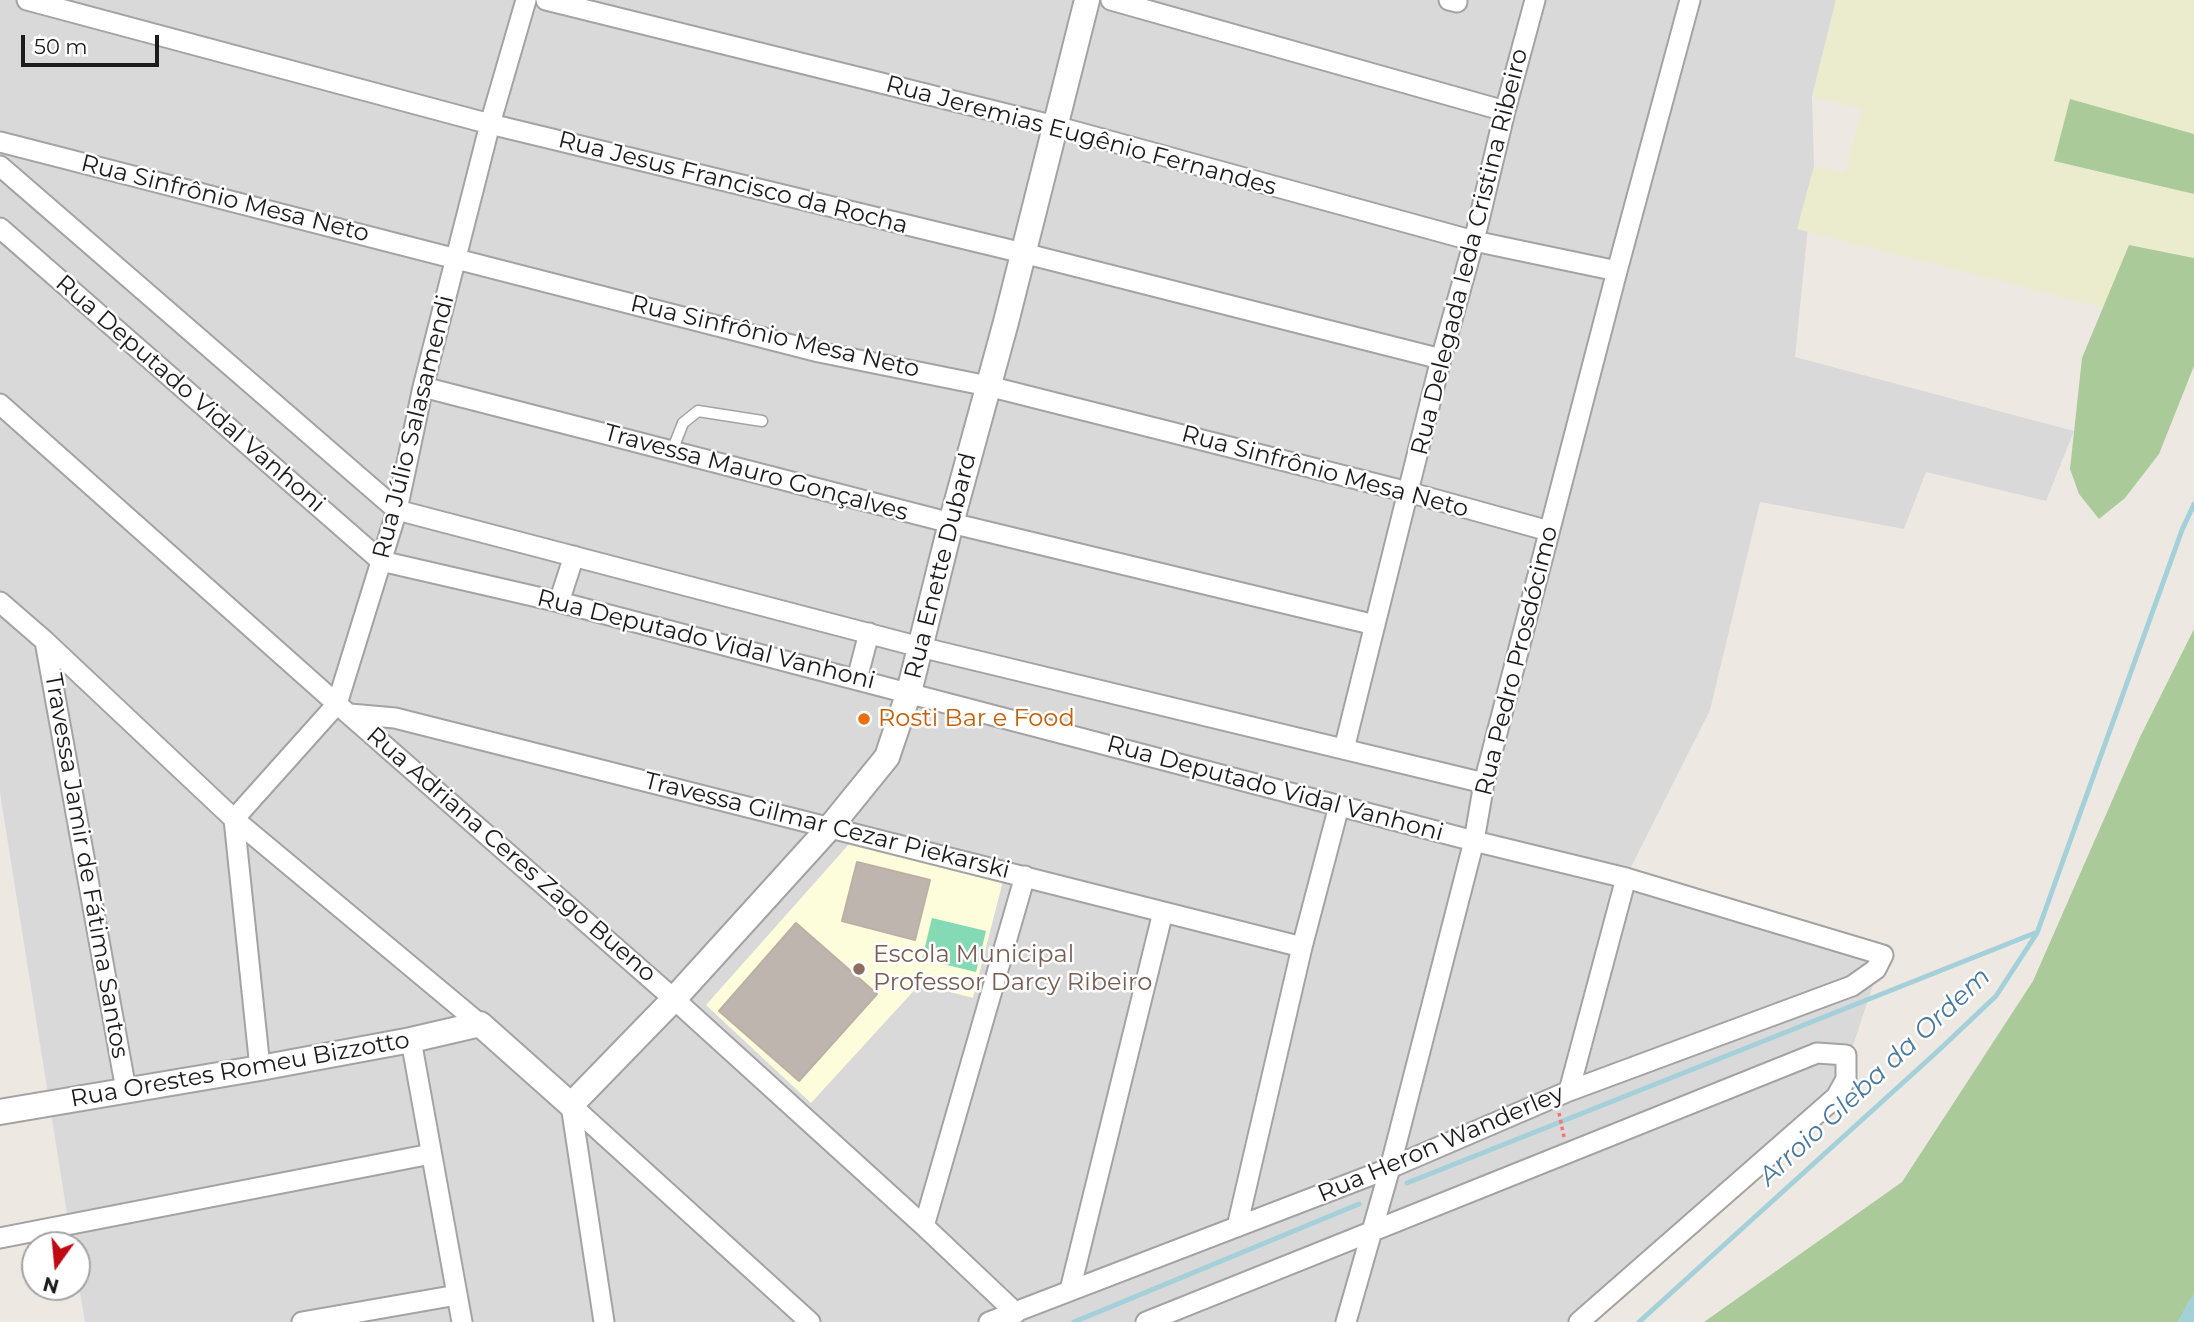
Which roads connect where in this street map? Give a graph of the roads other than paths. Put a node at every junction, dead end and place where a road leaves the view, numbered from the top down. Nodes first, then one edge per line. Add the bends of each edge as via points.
1 (27, 0) edge
2 (526, 0) edge
3 (546, 0) edge
4 (1087, 0) edge
5 (1111, 0) edge
6 (1535, 0) edge
7 (1690, 0) edge
8 (1505, 111) junction
9 (490, 124) junction
10 (1055, 126) junction
11 (0, 142) edge
12 (0, 166) edge
13 (0, 228) edge
14 (1475, 242) junction
15 (1023, 254) junction
16 (457, 257) junction
17 (1617, 271) junction
18 (1441, 359) junction
19 (988, 386) junction
20 (423, 387) junction
21 (0, 404) edge
22 (762, 421) dead end
23 (672, 451) junction
24 (1408, 492) junction
25 (397, 510) junction
26 (951, 523) junction
27 (1549, 531) junction
28 (573, 556) junction
29 (381, 561) junction
30 (0, 601) edge
31 (559, 602) junction
32 (1375, 625) junction
33 (869, 633) junction
34 (45, 641) junction
35 (920, 647) junction
36 (857, 679) junction
37 (909, 692) junction
38 (344, 709) junction
39 (1344, 749) junction
40 (1484, 783) junction
41 (1339, 806) junction
42 (234, 819) junction
43 (831, 827) junction
44 (1474, 841) junction
45 (1025, 876) junction
46 (1626, 878) junction
47 (1163, 912) junction
48 (1302, 947) junction
49 (1883, 955) joint
50 (674, 999) junction
51 (480, 1024) junction
52 (411, 1040) junction
53 (260, 1068) junction
54 (127, 1090) junction
55 (1563, 1098) junction
56 (571, 1105) junction
57 (0, 1112) edge
58 (432, 1154) junction
59 (1390, 1168) junction
60 (924, 1226) junction
61 (1237, 1227) junction
62 (1372, 1230) junction
63 (0, 1238) edge
64 (1070, 1290) junction
65 (457, 1295) junction
66 (1016, 1313) junction
67 (302, 1322) edge
68 (462, 1322) edge
69 (604, 1322) edge
70 (810, 1322) edge
71 (989, 1322) edge
72 (1146, 1322) edge
73 (1346, 1322) edge
74 (1578, 1322) edge

1 - 9 street, Rua Jesus Francisco da Rocha
2 - 9 street, Rua Júlio Salasamendi
3 - 10 street, Rua Jeremias Eugênio Fernandes
4 - 10 street, Rua Enette Dubard
5 - 8 street
6 - 8 street, Rua Delegada Ieda Cristina Ribeiro
7 - 17 street, Rua Pedro Prosdócimo
8 - 14 street, Rua Delegada Ieda Cristina Ribeiro
9 - 15 street, Rua Jesus Francisco da Rocha
9 - 16 street, Rua Júlio Salasamendi
10 - 14 street, Rua Jeremias Eugênio Fernandes
10 - 15 street, Rua Enette Dubard
11 - 16 street, Rua Sinfrônio Mesa Neto
12 - 25 street, Rua Deputado Vidal Vanhoni
13 - 29 street, Rua Deputado Vidal Vanhoni
14 - 17 street, Rua Jeremias Eugênio Fernandes
14 - 18 street, Rua Delegada Ieda Cristina Ribeiro
15 - 18 street, Rua Jesus Francisco da Rocha
15 - 19 street, Rua Enette Dubard
16 - 19 street, Rua Sinfrônio Mesa Neto via 819,352
16 - 20 street, Rua Júlio Salasamendi
17 - 27 street, Rua Pedro Prosdócimo
18 - 24 street, Rua Delegada Ieda Cristina Ribeiro
19 - 24 street, Rua Sinfrônio Mesa Neto
19 - 26 street, Rua Enette Dubard
20 - 23 street, Travessa Mauro Gonçalves
20 - 25 street, Rua Júlio Salasamendi
21 - 38 street, Rua Adriana Ceres Zago Bueno
22 - 23 lane via 698,411 683,423
23 - 26 street, Travessa Mauro Gonçalves
24 - 27 street, Rua Sinfrônio Mesa Neto
24 - 32 street, Rua Delegada Ieda Cristina Ribeiro
25 - 28 street, Rua Deputado Vidal Vanhoni
25 - 29 street, Rua Júlio Salasamendi
26 - 32 street, Travessa Mauro Gonçalves
26 - 35 street, Rua Enette Dubard
27 - 40 street, Rua Pedro Prosdócimo
28 - 31 street
28 - 33 street, Rua Deputado Vidal Vanhoni
29 - 31 street, Rua Deputado Vidal Vanhoni
29 - 38 street, Rua Júlio Salasamendi
30 - 34 street
31 - 36 street, Rua Deputado Vidal Vanhoni
32 - 39 street, Rua Delegada Ieda Cristina Ribeiro
33 - 35 street, Rua Deputado Vidal Vanhoni
33 - 36 street
34 - 42 street
34 - 54 street, Travessa Jamir de Fátima Santos
35 - 37 street, Rua Enette Dubard
35 - 39 street, Rua Deputado Vidal Vanhoni
36 - 37 street, Rua Deputado Vidal Vanhoni
37 - 41 street, Rua Deputado Vidal Vanhoni
37 - 43 street, Rua Enette Dubard via 887,757
38 - 42 street, Rua Júlio Salasamendi
38 - 43 street, Travessa Gilmar Cezar Piekarski
38 - 50 street, Rua Adriana Ceres Zago Bueno
39 - 40 street, Rua Deputado Vidal Vanhoni
40 - 44 street, Rua Pedro Prosdócimo
41 - 44 street, Rua Deputado Vidal Vanhoni
41 - 48 street
42 - 51 street
42 - 53 street
43 - 45 street, Travessa Gilmar Cezar Piekarski
43 - 50 street, Rua Enette Dubard
44 - 46 street, Rua Deputado Vidal Vanhoni
44 - 59 street, Rua Pedro Prosdócimo
45 - 47 street, Travessa Gilmar Cezar Piekarski
45 - 60 street
46 - 49 street, Rua Deputado Vidal Vanhoni
46 - 55 street
47 - 48 street, Travessa Gilmar Cezar Piekarski
47 - 64 street
48 - 61 street
49 - 55 street, Rua Heron Wanderley via 1876,969 1852,986
50 - 56 street, Rua Enette Dubard
50 - 60 street, Rua Adriana Ceres Zago Bueno
51 - 52 street, Rua Orestes Romeu Bizzotto
51 - 56 street
52 - 53 street, Rua Orestes Romeu Bizzotto
52 - 58 street
53 - 54 street, Rua Orestes Romeu Bizzotto
54 - 57 street, Rua Orestes Romeu Bizzotto
55 - 59 street, Rua Heron Wanderley
56 - 69 street
56 - 70 street
58 - 63 street
58 - 65 street
59 - 61 street, Rua Heron Wanderley
59 - 62 street, Rua Pedro Prosdócimo
60 - 66 street, Rua Adriana Ceres Zago Bueno
61 - 64 street, Rua Heron Wanderley
62 - 72 street
62 - 73 street, Rua Pedro Prosdócimo
62 - 74 street via 1817,1053 1846,1055 1846,1079 1836,1097
64 - 66 street, Rua Heron Wanderley
65 - 67 street
65 - 68 street
66 - 71 street, Rua Heron Wanderley

